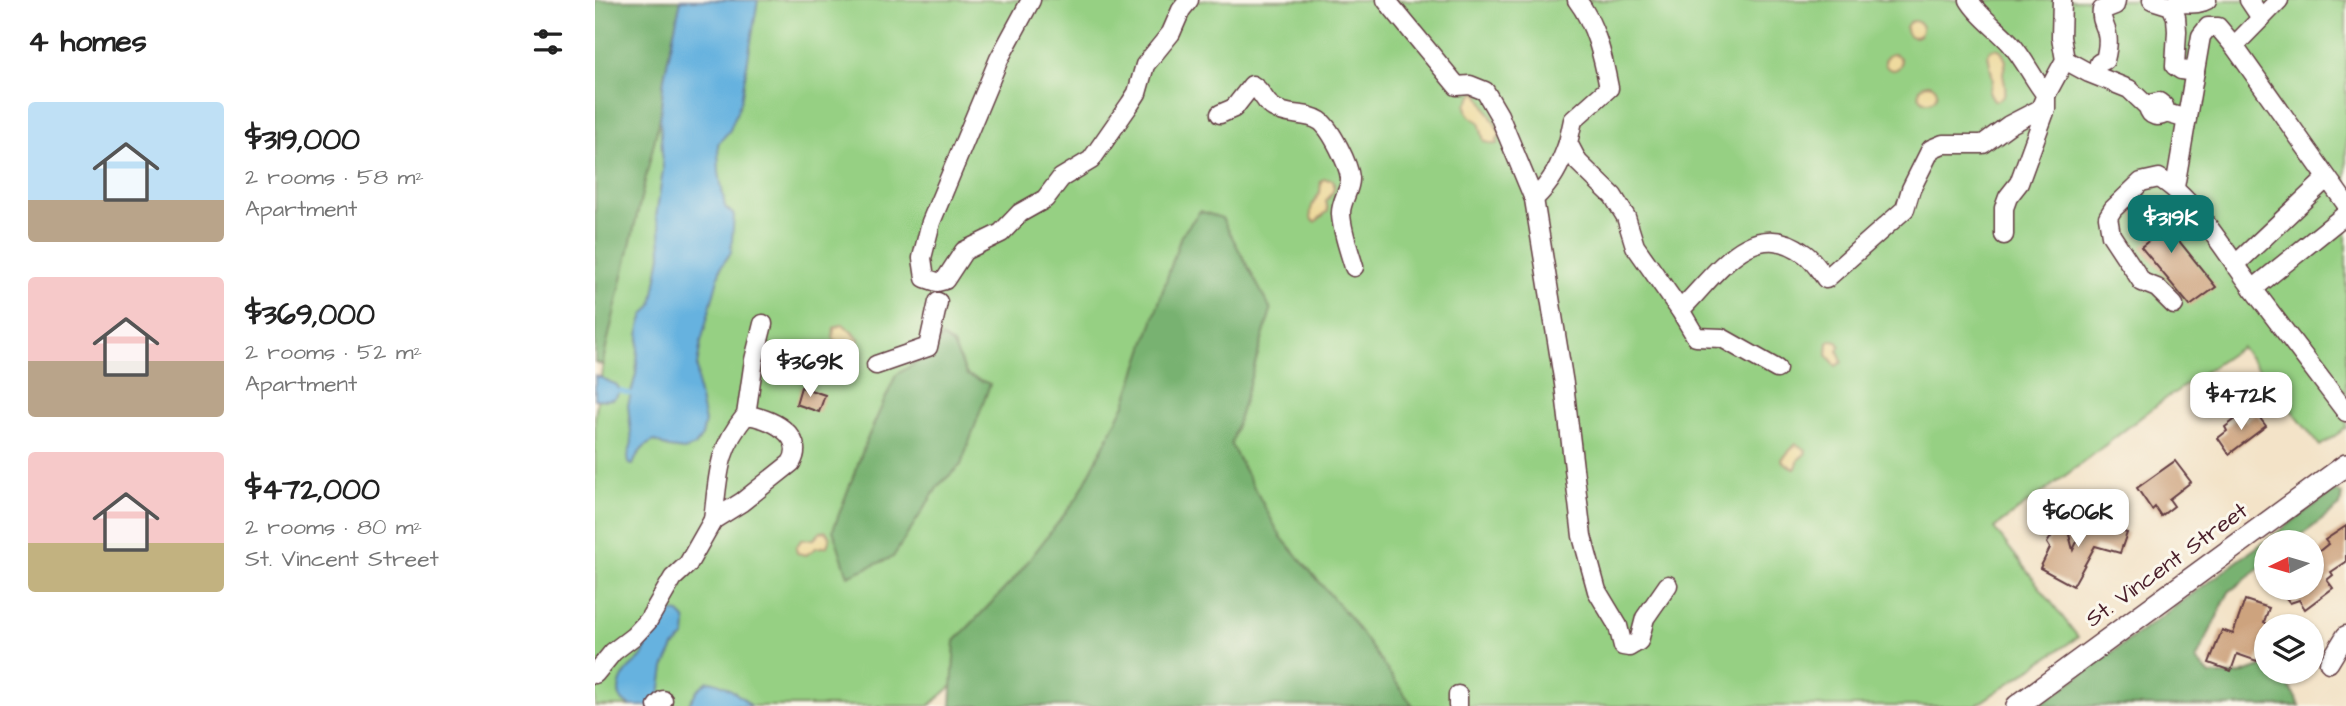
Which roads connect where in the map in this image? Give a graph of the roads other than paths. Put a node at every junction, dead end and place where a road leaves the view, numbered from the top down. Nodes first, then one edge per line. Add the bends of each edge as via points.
1 (1031, 0) edge
2 (1189, 0) edge
3 (1386, 0) edge
4 (1577, 0) edge
5 (1969, 0) edge
6 (2061, 0) edge
7 (2116, 0) edge
8 (2152, 0) edge
9 (2207, 0) edge
10 (2249, 0) edge
11 (2279, 0) edge
12 (2171, 6) junction
13 (2261, 18) junction
14 (2177, 28) junction
15 (2201, 36) junction
16 (2234, 46) junction
17 (2072, 63) junction
18 (2099, 70) junction
19 (2195, 72) junction
20 (2046, 95) junction
21 (1220, 114) dead end
22 (2187, 119) junction
23 (1567, 143) junction
24 (2327, 178) junction
25 (2175, 187) junction
26 (1534, 199) junction
27 (2346, 204) edge
28 (2346, 214) edge
29 (2004, 235) dead end
30 (2235, 265) junction
31 (1354, 267) dead end
32 (925, 278) junction
33 (945, 281) junction
34 (2253, 289) junction
35 (938, 302) junction
36 (2174, 305) dead end
37 (1680, 310) junction
38 (763, 324) dead end
39 (876, 365) dead end
40 (1777, 369) dead end
41 (2346, 412) edge
42 (746, 415) junction
43 (2346, 465) edge
44 (714, 513) junction
45 (1668, 585) dead end
46 (2346, 635) edge
47 (2329, 663) dead end
48 (596, 671) edge
49 (2017, 706) edge

1 - 32 street via 999,59 931,222 922,258
2 - 33 street via 1171,33 1145,65 1130,104 1091,160 1061,178 1045,199 1020,213 1001,233 964,251
3 - 26 street via 1457,86 1485,91
4 - 23 street via 1588,14 1609,88 1573,120
5 - 20 street via 2024,60
6 - 17 street via 2061,37
7 - 18 street via 2102,10 2108,38
8 - 12 street
9 - 12 street
10 - 13 street
11 - 13 street
12 - 14 street
13 - 16 street
14 - 15 street via 2185,35
14 - 19 street via 2175,66
15 - 16 street via 2208,27 2218,27
15 - 19 street
16 - 24 street
17 - 18 street
17 - 20 street
18 - 22 street via 2129,89 2154,116 2166,113
19 - 22 street
20 - 29 street via 2046,109 2019,183 2004,208
20 - 37 street via 2040,109 1983,144 1943,144 1931,149 1905,209 1826,279 1806,254 1771,240 1735,253
21 - 31 street via 1234,108 1252,85 1260,89 1270,107 1307,116 1325,127 1350,180 1340,212
22 - 25 street
23 - 26 street via 1549,185
23 - 37 street via 1578,162 1613,196 1636,246
24 - 27 street
24 - 30 street
25 - 30 street
25 - 36 street via 2159,178 2141,182 2108,217 2111,235 2142,282 2157,288
26 - 45 street via 1564,384 1582,536 1597,591 1618,626 1623,646 1629,648 1639,641 1645,618
28 - 34 street
30 - 34 street
32 - 33 street
32 - 35 street
33 - 35 street
34 - 41 street
35 - 39 street via 928,347
37 - 40 street via 1692,344 1722,338
38 - 42 street
42 - 44 street via 725,445
42 - 44 street via 771,421 783,430 794,442 795,456 752,494
43 - 49 main road, St. Vincent Street
44 - 48 street via 688,564 673,578 648,621
46 - 47 street

